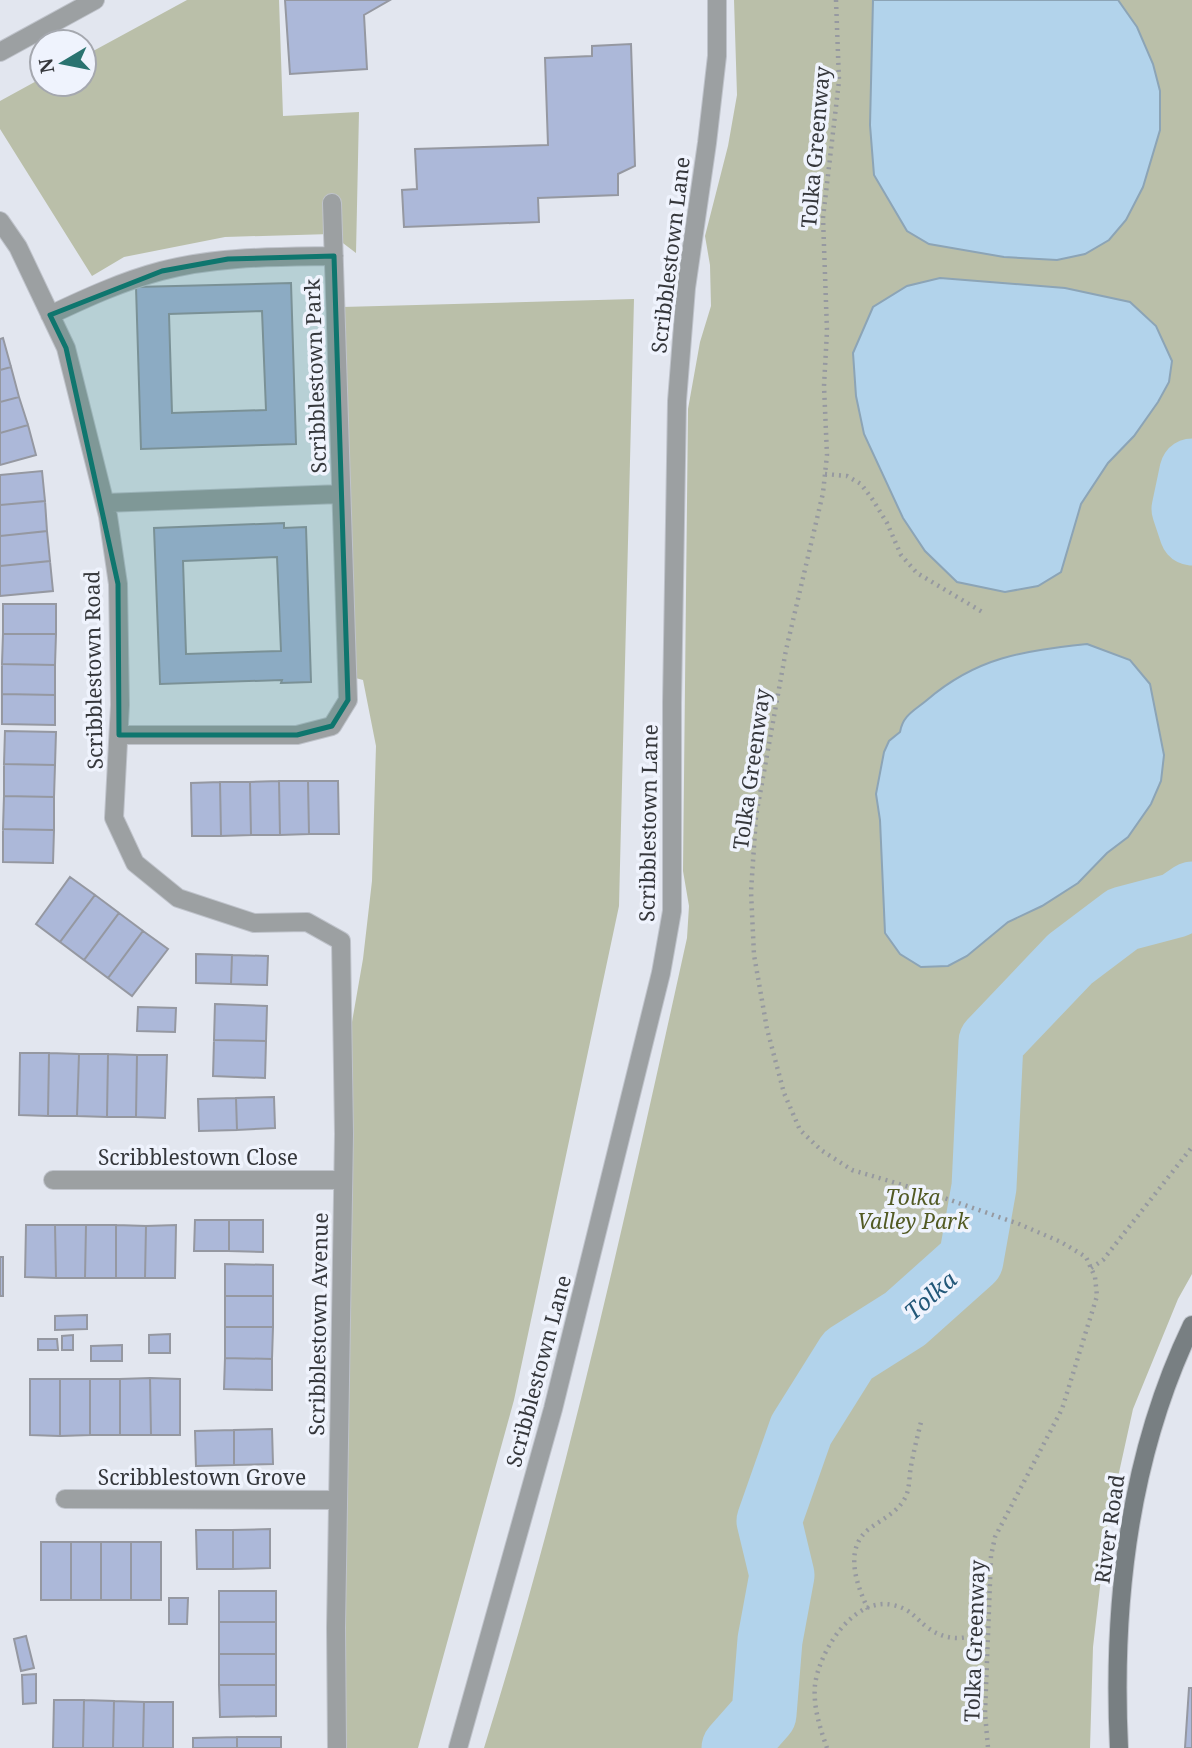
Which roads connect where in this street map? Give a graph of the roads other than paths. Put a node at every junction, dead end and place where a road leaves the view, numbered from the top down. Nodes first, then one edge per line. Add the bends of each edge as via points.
1 (95, 0) edge
2 (717, 0) edge
3 (0, 52) edge
4 (332, 204) dead end
5 (0, 221) edge
6 (334, 256) junction
7 (50, 315) junction
8 (341, 494) junction
9 (105, 503) junction
10 (119, 735) junction
11 (307, 922) joint
12 (53, 1180) dead end
13 (343, 1180) junction
14 (1192, 1325) edge
15 (65, 1499) dead end
16 (338, 1500) junction
17 (337, 1748) edge
18 (458, 1748) edge
19 (1119, 1748) edge

1 - 3 street
2 - 18 street, Scribblestown Lane via 717,56 686,288 677,401 672,911 661,973 553,1409
4 - 6 street, Scribblestown Park
5 - 7 street, Scribblestown Road via 18,247
6 - 7 street, Scribblestown Park via 228,259 162,271
6 - 8 street, Scribblestown Park
7 - 9 street, Scribblestown Road via 66,348
8 - 9 street, Scribblestown Park
8 - 10 street, Scribblestown Park via 348,700 332,726 297,735
9 - 10 street, Scribblestown Road via 118,584
10 - 11 street, Scribblestown Road via 114,818 135,863 178,898 254,923
11 - 13 street, Scribblestown Avenue via 341,941
12 - 13 street, Scribblestown Close
13 - 16 street, Scribblestown Avenue
14 - 19 main road, River Road via 1174,1362 1142,1462 1128,1541 1116,1685
15 - 16 street, Scribblestown Grove
16 - 17 street, Scribblestown Avenue

